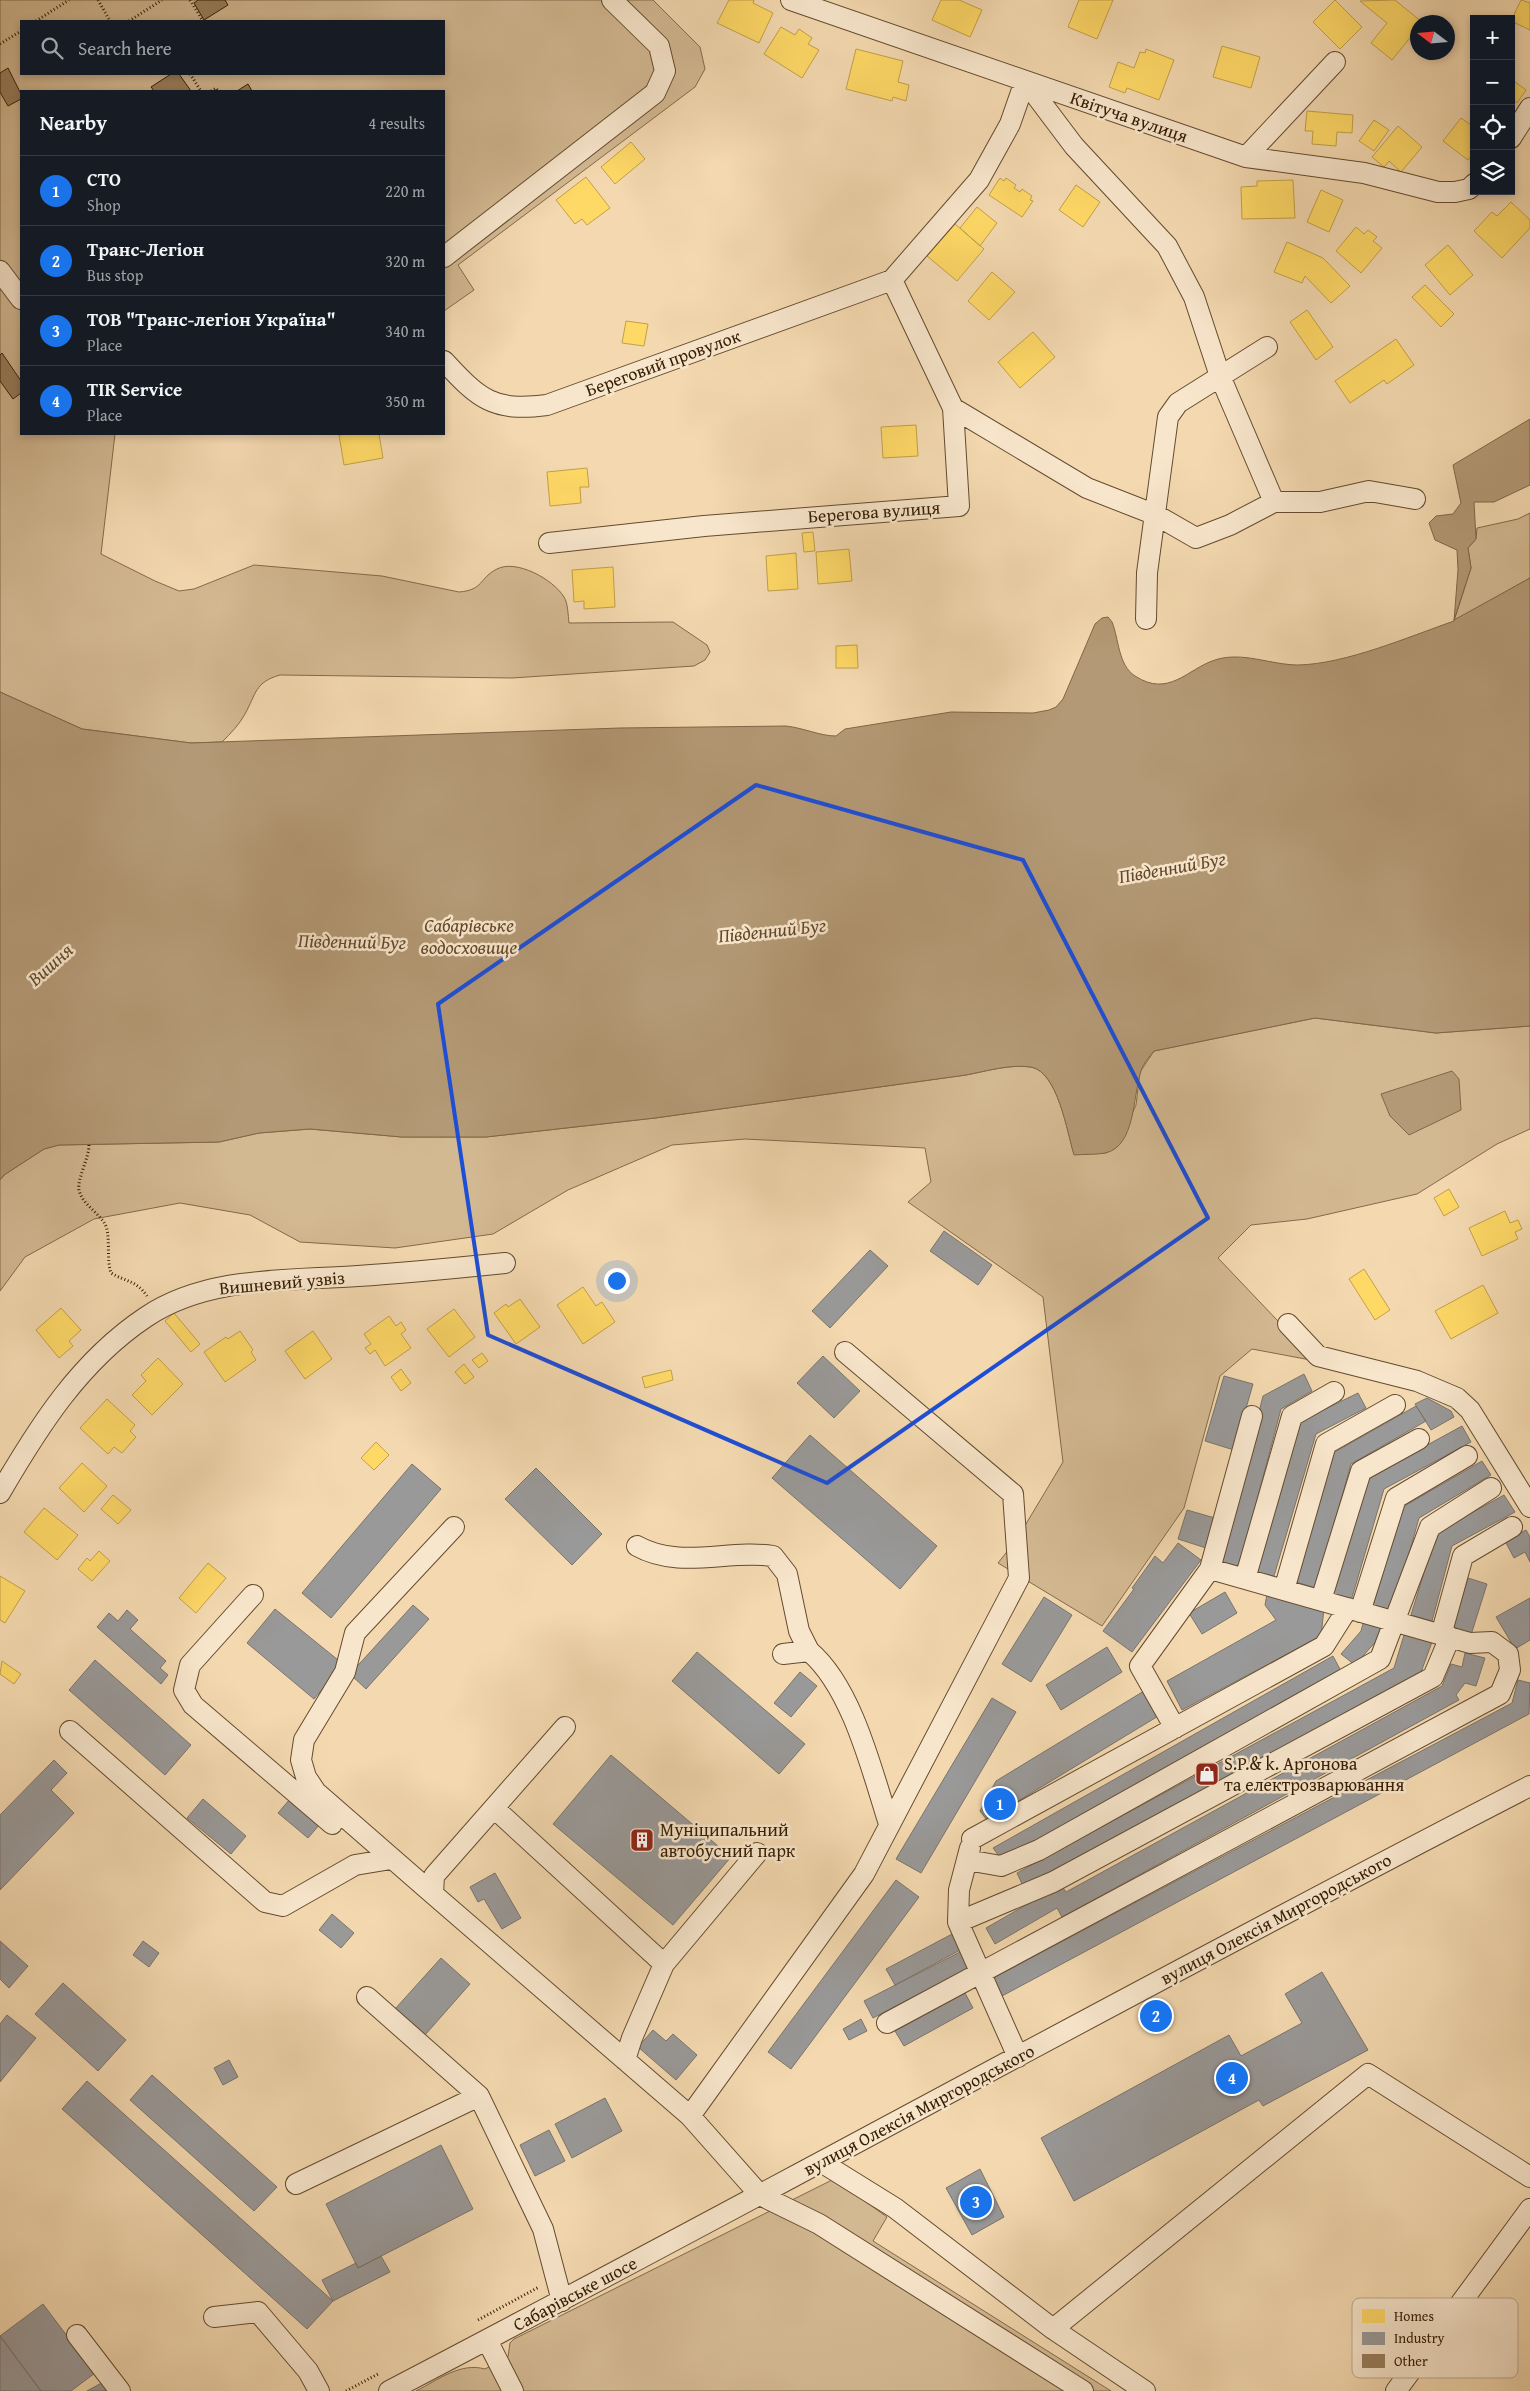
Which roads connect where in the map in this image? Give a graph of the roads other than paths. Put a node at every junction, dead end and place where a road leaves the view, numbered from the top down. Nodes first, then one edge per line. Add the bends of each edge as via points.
1 (612, 0) edge
2 (791, 0) edge
3 (1335, 62) dead end
4 (1025, 82) junction
5 (1530, 108) edge
6 (1515, 132) edge
7 (1246, 157) junction
8 (1470, 188) edge
9 (445, 256) edge
10 (0, 271) edge
11 (892, 280) junction
12 (20, 298) edge
13 (1267, 347) dead end
14 (445, 362) edge
15 (1220, 376) junction
16 (953, 408) junction
17 (1415, 499) dead end
18 (1274, 502) junction
19 (1156, 515) junction
20 (549, 543) dead end
21 (1146, 619) dead end
22 (505, 1263) dead end
23 (1288, 1324) dead end
24 (845, 1352) dead end
25 (1334, 1392) dead end
26 (1395, 1405) dead end
27 (1252, 1416) dead end
28 (1419, 1439) dead end
29 (1467, 1456) dead end
30 (1491, 1488) dead end
31 (0, 1493) edge
32 (1530, 1507) edge
33 (454, 1527) dead end
34 (1512, 1527) dead end
35 (637, 1546) dead end
36 (1210, 1569) junction
37 (1245, 1579) junction
38 (1284, 1590) junction
39 (253, 1595) dead end
40 (1321, 1600) junction
41 (1354, 1610) junction
42 (1395, 1621) junction
43 (1446, 1636) junction
44 (809, 1651) junction
45 (783, 1654) dead end
46 (565, 1727) dead end
47 (1175, 1728) junction
48 (70, 1731) dead end
49 (1530, 1786) edge
50 (494, 1808) junction
51 (890, 1824) junction
52 (757, 1852) dead end
53 (391, 1859) junction
54 (967, 1860) junction
55 (432, 1894) junction
56 (958, 1922) junction
57 (664, 1964) junction
58 (980, 1972) junction
59 (366, 1997) dead end
60 (887, 2023) dead end
61 (1018, 2057) junction
62 (625, 2060) junction
63 (479, 2096) junction
64 (690, 2116) junction
65 (821, 2162) junction
66 (1530, 2177) edge
67 (296, 2184) dead end
68 (760, 2195) junction
69 (1530, 2209) edge
70 (1464, 2298) edge
71 (562, 2301) junction
72 (214, 2317) dead end
73 (1052, 2329) junction
74 (76, 2335) dead end
75 (487, 2340) junction
76 (1406, 2378) edge
77 (120, 2391) edge
78 (320, 2391) edge
79 (389, 2391) edge
80 (514, 2391) edge
81 (1082, 2391) edge
82 (1144, 2391) edge
83 (1396, 2391) edge

1 - 9 street via 659,46 665,70 656,93
2 - 4 street, Квітуча вулиця
3 - 7 street
4 - 7 street, Квітуча вулиця
4 - 11 street via 1010,124 978,180
4 - 15 street via 1074,146 1167,246 1194,297
5 - 6 street
7 - 8 street, Квітуча вулиця via 1364,173 1438,192
10 - 12 street
11 - 14 street, Береговий провулок via 547,404 517,407 487,400 472,391
11 - 16 street, Берегова вулиця
13 - 15 street
15 - 18 street
15 - 19 street via 1178,403 1168,417
16 - 19 street via 1087,488
16 - 20 street, Берегова вулиця via 959,506 704,526
17 - 18 street via 1369,490 1320,502
18 - 19 street via 1196,538
19 - 21 street via 1147,573
22 - 31 street, Вишневий узвіз via 245,1284 191,1295 146,1317 118,1338 68,1388 46,1417
23 - 32 street via 1318,1356 1417,1381 1457,1398 1470,1410
24 - 51 street via 1013,1494 1019,1578
25 - 37 street via 1292,1416
26 - 38 street via 1326,1444
27 - 36 street
28 - 40 street via 1361,1470
29 - 41 street via 1396,1498
30 - 42 street via 1430,1527
33 - 53 street via 356,1633 345,1672 304,1740 301,1760 316,1792
34 - 43 street via 1463,1556
35 - 44 street via 660,1555 681,1558 744,1554 773,1556 787,1574 799,1631
36 - 37 street
36 - 47 street via 1140,1666
37 - 38 street
38 - 40 street
39 - 53 street via 190,1665 184,1690 194,1705 350,1840
40 - 41 street
41 - 42 street
41 - 47 street via 1324,1646
42 - 43 street
42 - 54 street via 1380,1659 1047,1846 1002,1866
43 - 56 street via 1433,1677 1053,1882
43 - 58 street via 1470,1643 1492,1642 1508,1654 1510,1670 1500,1694
44 - 45 street
44 - 51 street via 823,1663 855,1720
46 - 50 street
47 - 54 street via 974,1832
48 - 53 street via 265,1902 283,1906 355,1865
49 - 61 street, вулиця Олексія Миргородського
50 - 55 street via 434,1876
50 - 57 street
51 - 64 street via 864,1874
52 - 57 street
53 - 55 street
54 - 56 street via 959,1890
55 - 62 street
56 - 58 street
57 - 62 street
58 - 60 street
58 - 61 street
59 - 63 street
61 - 65 street, вулиця Олексія Миргородського
62 - 64 street
63 - 67 street
63 - 71 street via 543,2229
64 - 68 street
65 - 68 street, вулиця Олексія Миргородського
65 - 73 street via 895,2208
66 - 73 street via 1368,2074
68 - 71 street, Сабарівське шосе
68 - 81 street via 819,2224
69 - 70 street
71 - 75 street, Сабарівське шосе
72 - 78 street via 258,2312 308,2371
73 - 82 street
74 - 77 street
75 - 79 street, Сабарівське шосе
75 - 80 street
76 - 83 street

